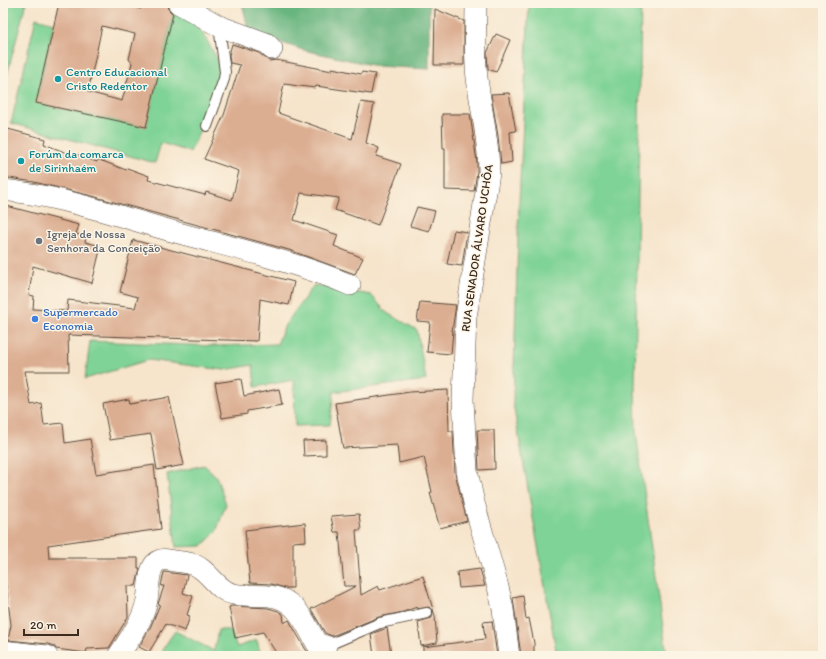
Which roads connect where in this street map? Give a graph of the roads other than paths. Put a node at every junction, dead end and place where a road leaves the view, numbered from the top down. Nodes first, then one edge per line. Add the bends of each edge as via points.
1 (178, 3) edge
2 (476, 3) edge
3 (219, 26) junction
4 (272, 50) dead end
5 (207, 126) dead end
6 (3, 190) edge
7 (350, 286) dead end
8 (427, 613) dead end
9 (326, 646) joint
10 (3, 651) edge
11 (47, 656) edge
12 (118, 656) edge
13 (509, 656) edge

1 - 3 street
2 - 13 street, RUA SENADOR ÁLVARO UCHÔA via 477,76 489,152 489,173 466,317 463,400 467,471 503,609
3 - 4 street via 266,44
3 - 5 lane via 225,72
6 - 7 street via 77,205 262,256 328,276
8 - 9 lane via 380,623
9 - 12 street via 317,644 299,613 281,599 272,596 232,594 200,567 163,559 157,561 152,568 144,611 136,629
10 - 11 street

